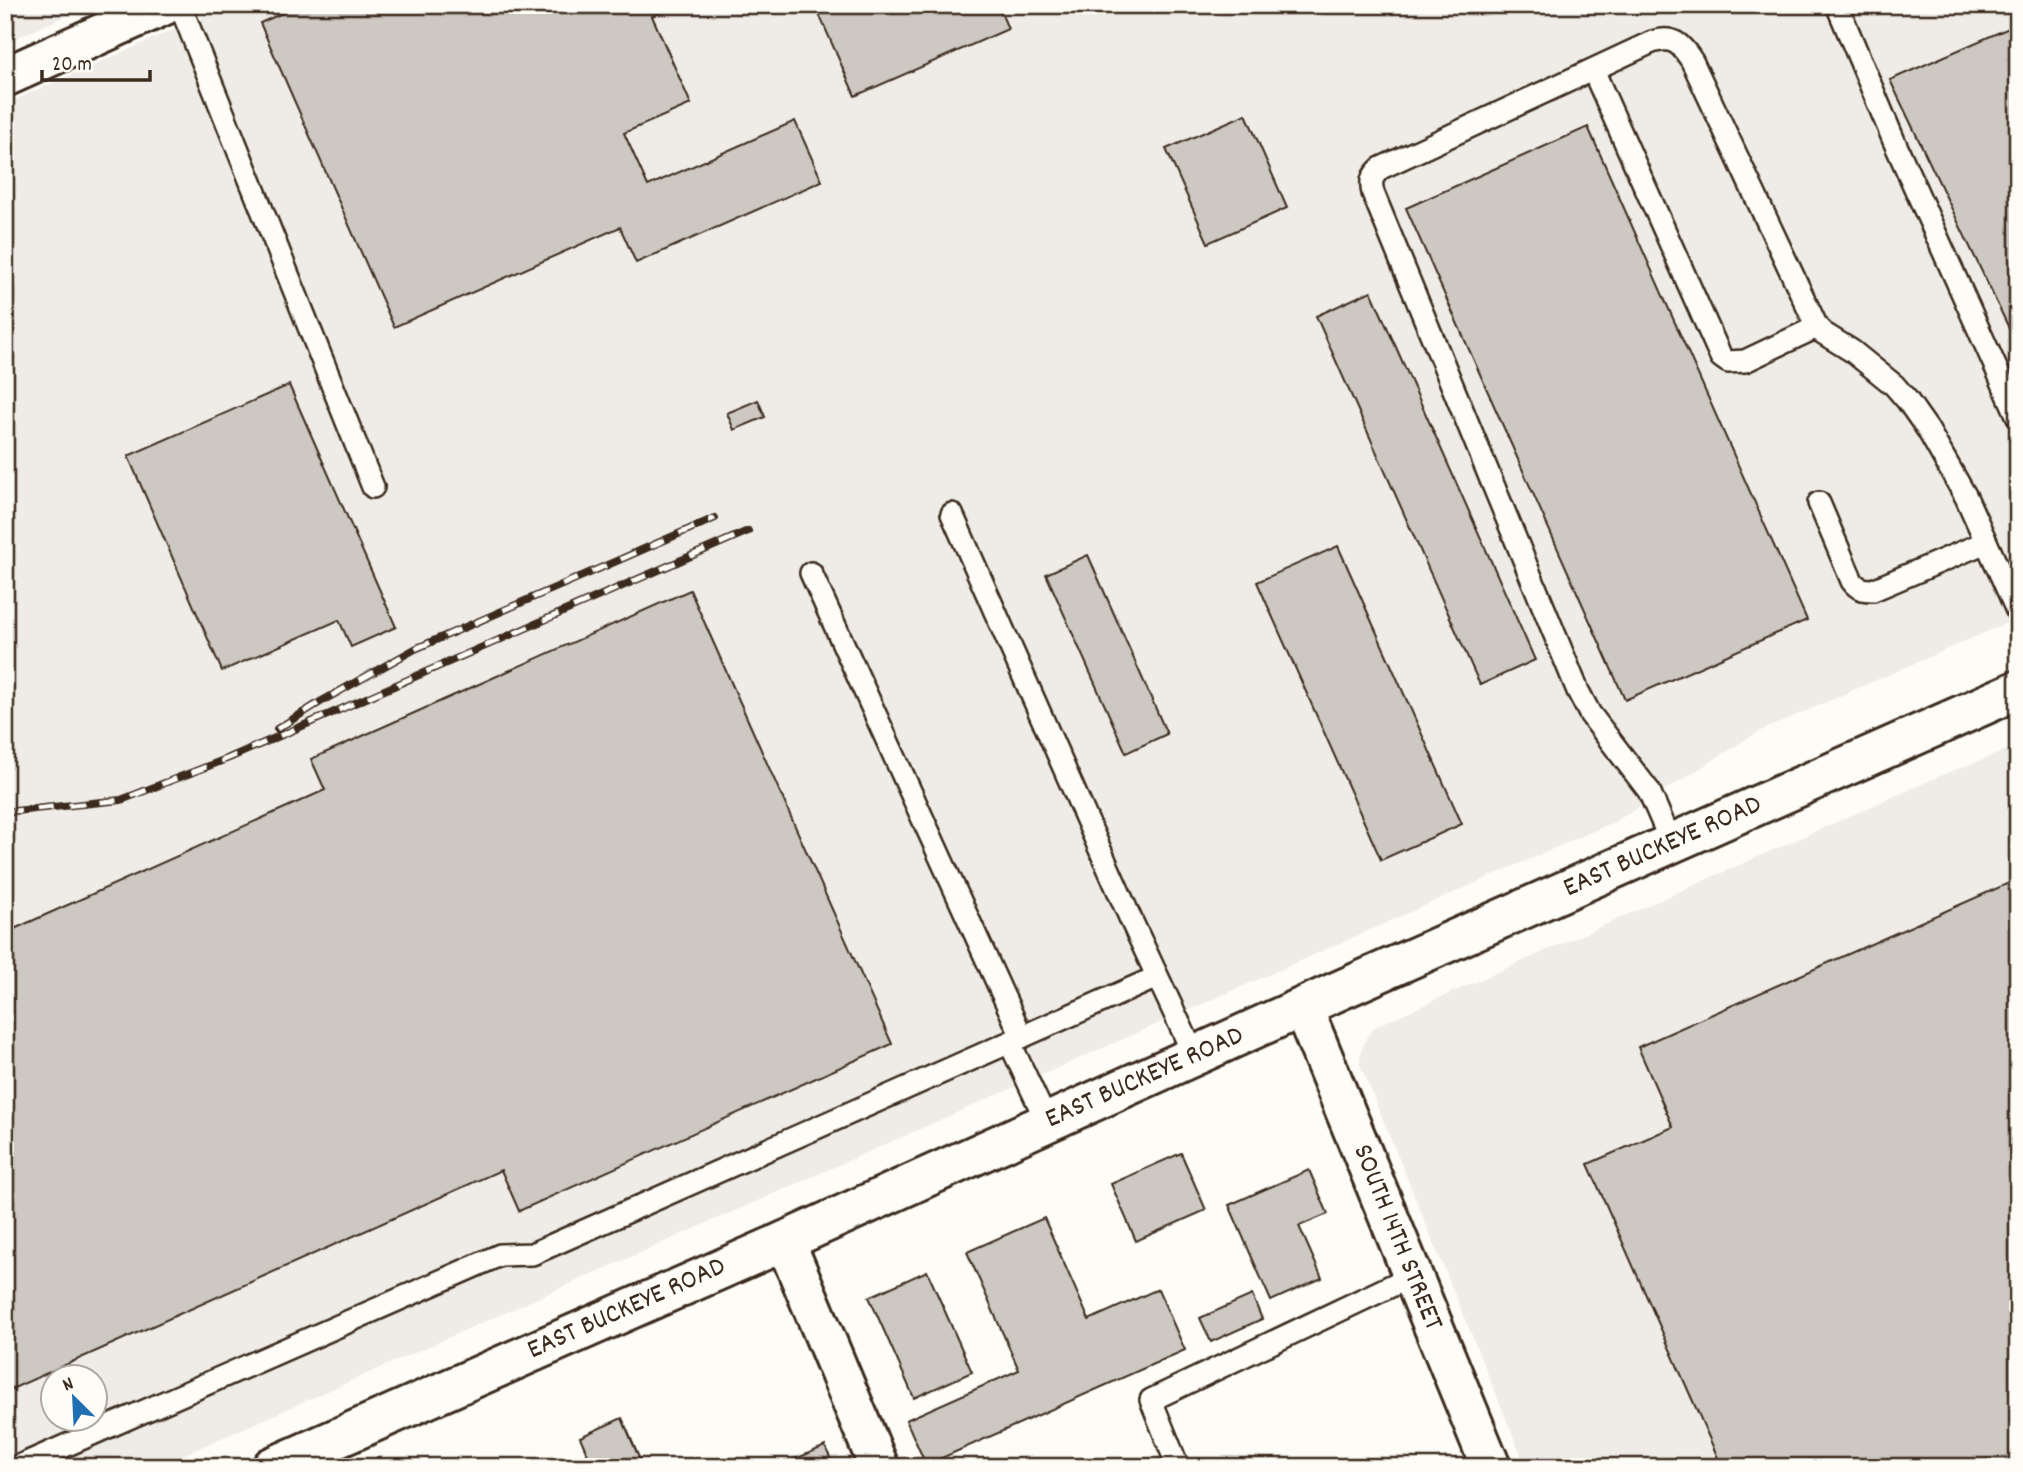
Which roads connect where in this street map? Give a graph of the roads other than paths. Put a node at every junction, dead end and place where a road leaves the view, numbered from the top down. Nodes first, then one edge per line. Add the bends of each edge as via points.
1 (166, 5) edge
2 (180, 5) edge
3 (1837, 5) edge
4 (106, 17) edge
5 (1593, 70) junction
6 (5, 77) edge
7 (1817, 327) junction
8 (2018, 417) edge
9 (373, 487) dead end
10 (1819, 503) dead end
11 (952, 514) dead end
12 (1986, 542) junction
13 (811, 573) dead end
14 (2018, 613) edge
15 (2018, 690) edge
16 (1672, 844) junction
17 (1157, 977) junction
18 (1303, 1008) junction
19 (1016, 1040) junction
20 (1195, 1057) junction
21 (1047, 1122) junction
22 (785, 1241) junction
23 (1412, 1276) junction
24 (282, 1465) edge
25 (17, 1467) edge
26 (879, 1467) edge
27 (1178, 1467) edge
28 (1491, 1467) edge

1 - 4 main road
2 - 9 lane
3 - 8 lane
4 - 6 main road
5 - 7 lane via 1662,39 1685,50
5 - 7 lane via 1721,357 1728,362 1745,361
5 - 16 lane via 1381,168 1371,183 1584,703 1649,791
7 - 12 lane via 1863,359 1907,400 1966,497
10 - 12 lane via 1852,581 1863,590 1873,590
11 - 17 lane
12 - 14 lane
13 - 19 lane
15 - 16 main road, EAST BUCKEYE ROAD
16 - 18 main road, EAST BUCKEYE ROAD
17 - 19 lane
17 - 20 lane
18 - 20 main road, EAST BUCKEYE ROAD
18 - 23 main road, SOUTH 14TH STREET
19 - 21 lane
19 - 25 lane via 532,1254 500,1255
20 - 21 main road, EAST BUCKEYE ROAD
21 - 22 main road, EAST BUCKEYE ROAD
22 - 24 main road, EAST BUCKEYE ROAD
22 - 26 main road
23 - 27 lane via 1151,1399
23 - 28 main road, SOUTH 14TH STREET

